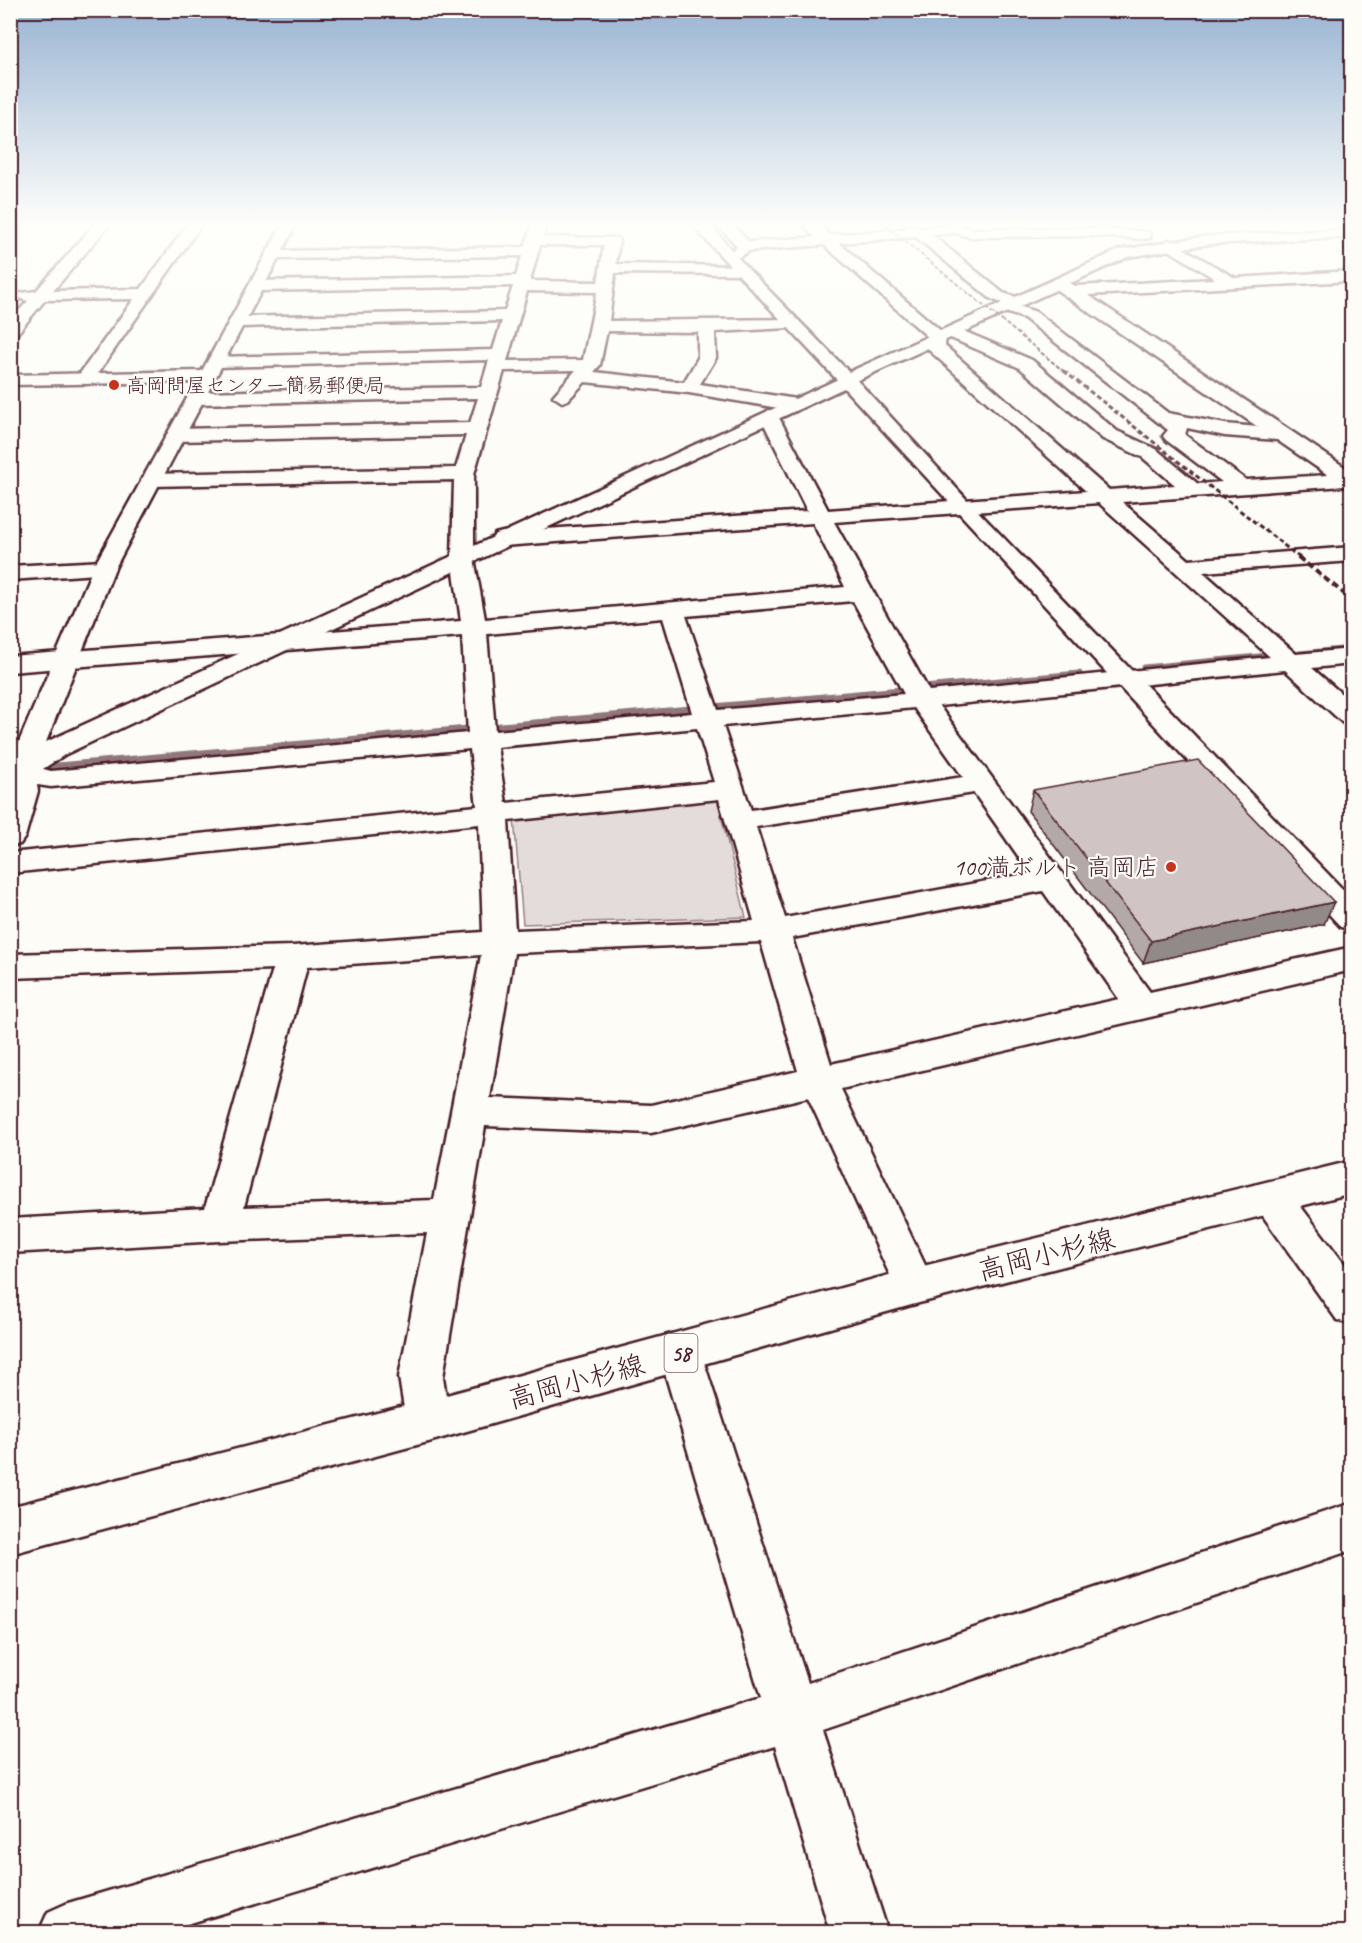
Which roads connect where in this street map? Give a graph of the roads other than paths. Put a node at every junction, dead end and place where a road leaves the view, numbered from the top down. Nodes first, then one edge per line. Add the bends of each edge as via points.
1 (24, 316) edge
2 (131, 316) edge
3 (242, 316) edge
4 (512, 316) joint
5 (602, 316) edge
6 (784, 316) edge
7 (920, 316) edge
8 (987, 316) edge
9 (1031, 316) edge
10 (1105, 316) edge
11 (238, 322) junction
12 (790, 322) junction
13 (600, 326) junction
14 (706, 327) junction
15 (10, 331) edge
16 (944, 335) junction
17 (499, 360) junction
18 (213, 369) junction
19 (586, 370) junction
20 (86, 379) junction
21 (10, 380) edge
22 (847, 380) junction
23 (1047, 382) junction
24 (1026, 385) dead end
25 (1005, 387) dead end
26 (689, 388) junction
27 (984, 390) junction
28 (488, 392) junction
29 (562, 396) dead end
30 (196, 398) junction
31 (796, 405) junction
32 (769, 417) junction
33 (1162, 417) junction
34 (478, 429) junction
35 (1281, 434) junction
36 (176, 435) junction
37 (1149, 453) junction
38 (1114, 457) dead end
39 (1090, 460) dead end
40 (1067, 463) junction
41 (464, 474) junction
42 (151, 480) junction
43 (1350, 480) edge
44 (1241, 486) junction
45 (1193, 490) junction
46 (1104, 496) junction
47 (962, 506) junction
48 (822, 515) junction
49 (503, 539) junction
50 (1352, 554) edge
51 (463, 558) junction
52 (1185, 567) junction
53 (104, 568) junction
54 (10, 573) edge
55 (860, 593) junction
56 (673, 611) junction
57 (474, 627) junction
58 (276, 645) junction
59 (1352, 656) edge
60 (1284, 657) junction
61 (68, 661) junction
62 (10, 664) edge
63 (1121, 673) junction
64 (917, 692) junction
65 (705, 712) junction
66 (1352, 717) edge
67 (482, 732) junction
68 (24, 767) edge
69 (981, 783) junction
70 (730, 789) junction
71 (493, 813) junction
72 (740, 821) junction
73 (10, 837) edge
74 (10, 863) edge
75 (1051, 879) junction
76 (1352, 919) edge
77 (773, 931) junction
78 (500, 942) junction
79 (292, 957) junction
80 (1352, 958) edge
81 (10, 966) edge
82 (1143, 1007) junction
83 (819, 1081) junction
84 (469, 1111) junction
85 (1352, 1177) edge
86 (1272, 1198) junction
87 (448, 1216) junction
88 (220, 1224) junction
89 (10, 1236) edge
90 (915, 1286) junction
91 (1352, 1307) edge
92 (680, 1353) junction
93 (428, 1421) junction
94 (1352, 1526) edge
95 (10, 1531) edge
96 (791, 1715) junction
97 (68, 1932) edge
98 (859, 1932) edge

1 - 15 street
2 - 20 street
3 - 11 street
4 - 11 street
4 - 17 street
5 - 13 street
6 - 12 street
7 - 16 street
8 - 16 street
9 - 33 street
10 - 35 street
11 - 18 street
12 - 14 street
12 - 22 street
13 - 14 street
13 - 19 street
14 - 26 street via 707,358
16 - 22 street
16 - 23 street via 1026,364
16 - 27 street via 936,347
17 - 18 street
17 - 19 street
17 - 28 street
18 - 20 street
18 - 30 street
19 - 26 street
19 - 29 street
20 - 21 street
22 - 31 street
22 - 47 street
23 - 24 street
23 - 37 street via 1110,435
25 - 27 street
26 - 31 street
27 - 40 street
28 - 30 street
28 - 34 street
30 - 36 street
31 - 32 street
32 - 48 street
32 - 49 street
33 - 35 street via 1225,430
33 - 44 street via 1179,430 1173,436
34 - 36 street
34 - 41 street
35 - 43 street
36 - 42 street
37 - 38 street
37 - 45 street
39 - 40 street
40 - 46 street
41 - 42 street
41 - 51 street
42 - 53 street
43 - 44 street
44 - 45 street
45 - 46 street
46 - 47 street
46 - 52 street
47 - 48 street
47 - 63 street
48 - 49 street
48 - 55 street
49 - 51 street
50 - 52 street
51 - 57 street
51 - 58 street
52 - 60 street
53 - 54 street
53 - 61 street
55 - 56 street
55 - 64 street
56 - 57 street
56 - 65 street
57 - 58 street
57 - 67 street
58 - 61 street
58 - 68 street via 56,748
59 - 60 street
60 - 63 street
60 - 66 street
61 - 62 street
61 - 68 street
63 - 64 street
63 - 76 street
64 - 65 street
64 - 69 street
65 - 67 street
65 - 70 street
67 - 68 street via 51,779 34,777
67 - 71 street
68 - 73 street via 24,790
69 - 72 street
69 - 75 street
70 - 71 street
70 - 72 street
71 - 74 street
71 - 78 street
72 - 77 street
75 - 77 street
75 - 82 street
77 - 78 street
77 - 83 street
78 - 79 street
78 - 84 street
79 - 81 street
79 - 88 street
80 - 82 street
82 - 83 street
83 - 84 street via 651,1119
83 - 90 street
84 - 87 street
85 - 86 street, 高岡小杉線 / 58
86 - 90 street, 高岡小杉線 / 58
86 - 91 street
87 - 88 street
87 - 93 street via 421,1377
88 - 89 street
90 - 92 street, 高岡小杉線 / 58
92 - 93 street, 高岡小杉線 / 58
92 - 96 street
93 - 95 street, 高岡小杉線 / 58
94 - 96 street
96 - 97 street
96 - 98 street

